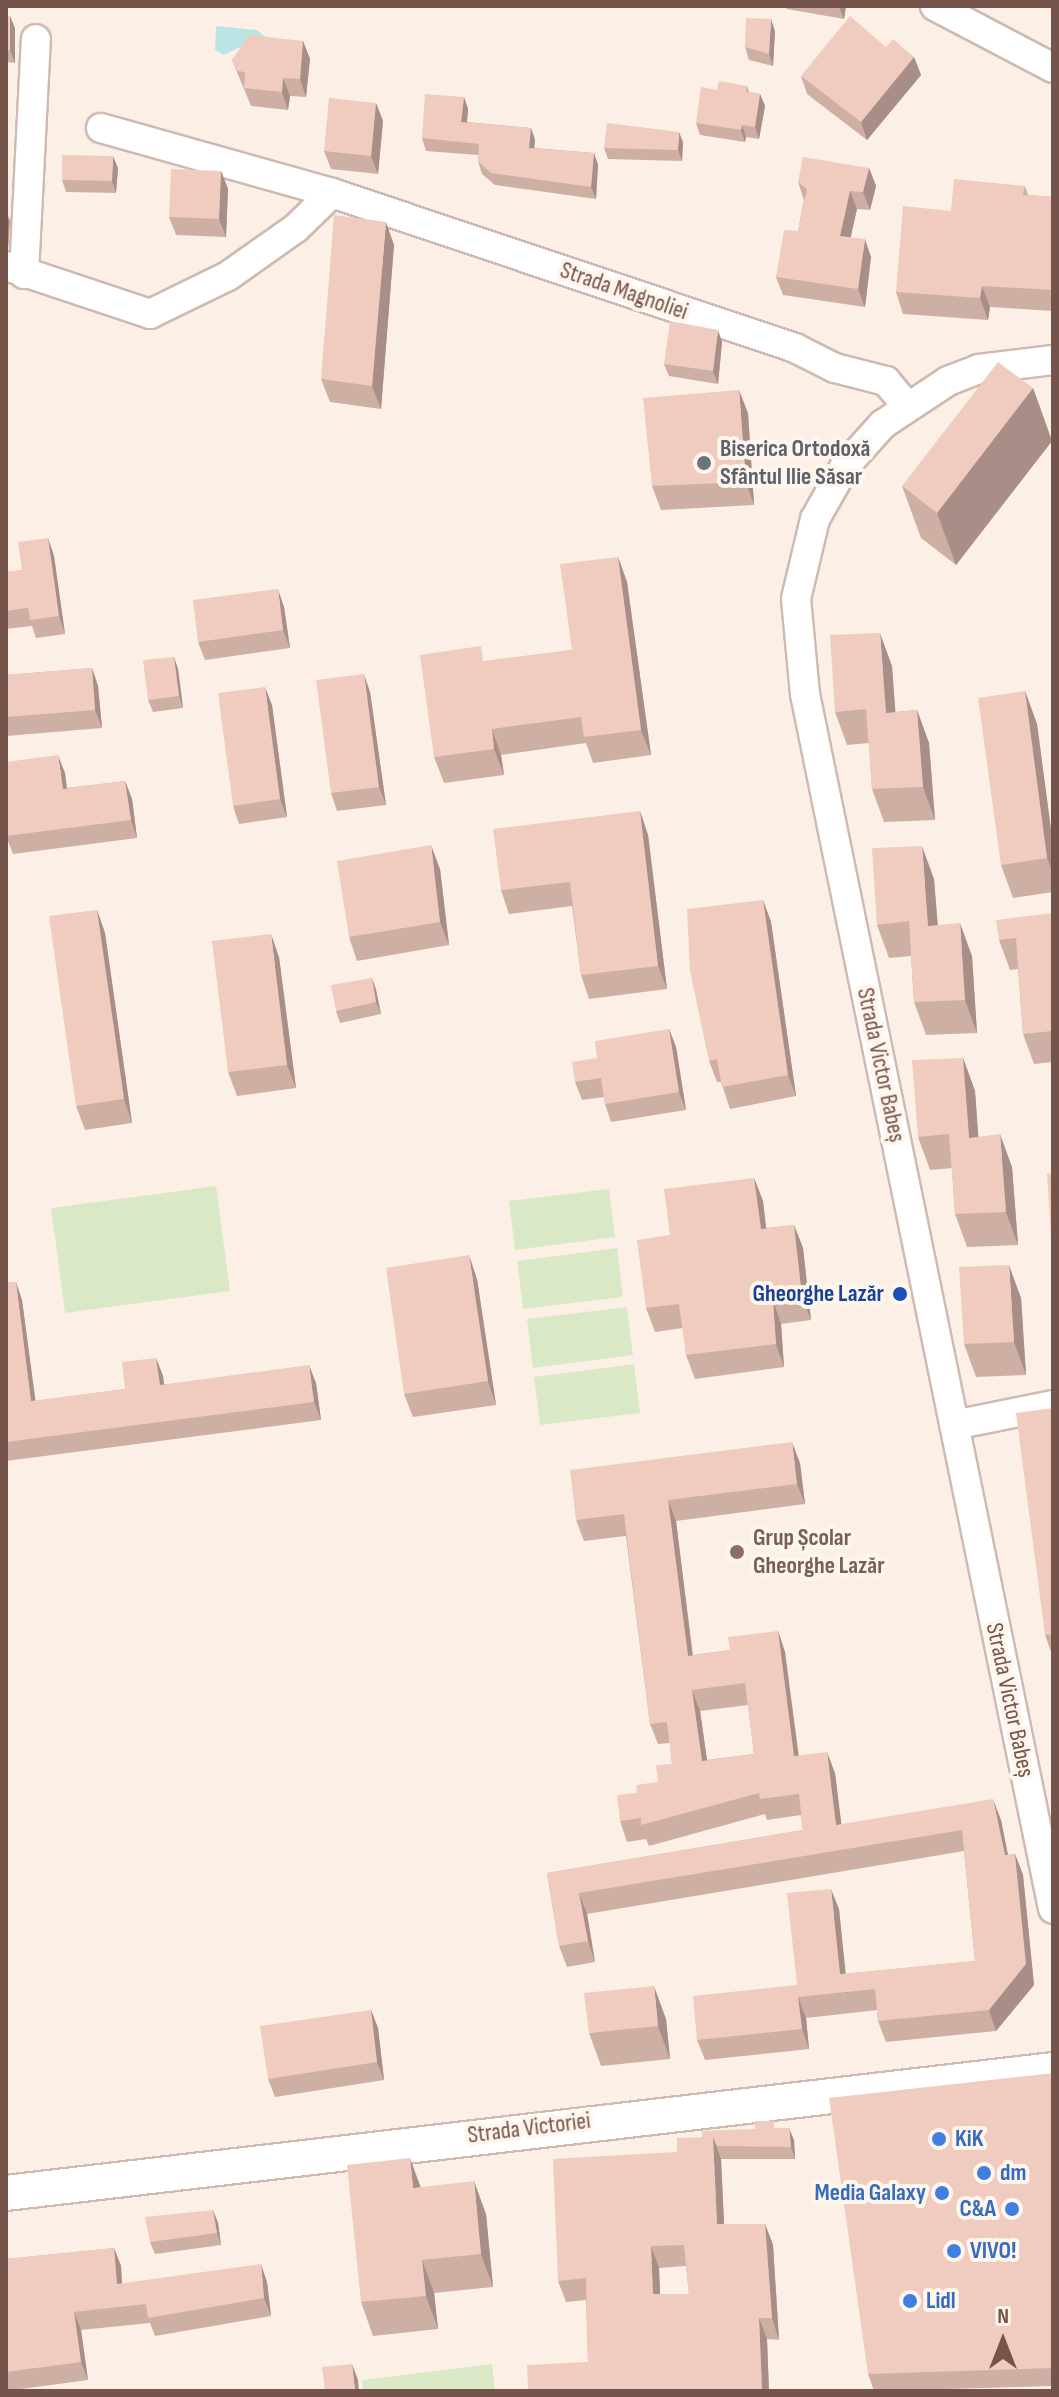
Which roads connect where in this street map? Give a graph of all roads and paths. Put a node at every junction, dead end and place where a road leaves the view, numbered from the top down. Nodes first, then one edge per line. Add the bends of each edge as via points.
1 (935, 6) edge
2 (36, 39) dead end
3 (1053, 68) edge
4 (101, 128) dead end
5 (332, 193) junction
6 (15, 270) edge
7 (1053, 360) edge
8 (906, 405) junction
9 (1053, 1405) edge
10 (954, 1425) junction
11 (1053, 1909) edge
12 (1053, 2070) edge
13 (6, 2193) edge

1 - 3 street
2 - 6 street
4 - 5 street, Strada Magnoliei
5 - 6 street via 296,228 228,276 150,314
5 - 8 street, Strada Magnoliei via 886,381
7 - 8 street, Strada Victor Babeș via 979,369
8 - 10 street, Strada Victor Babeș via 845,466 815,519 799,573 797,641
9 - 10 street
10 - 11 street, Strada Victor Babeș
12 - 13 street, Strada Victoriei

